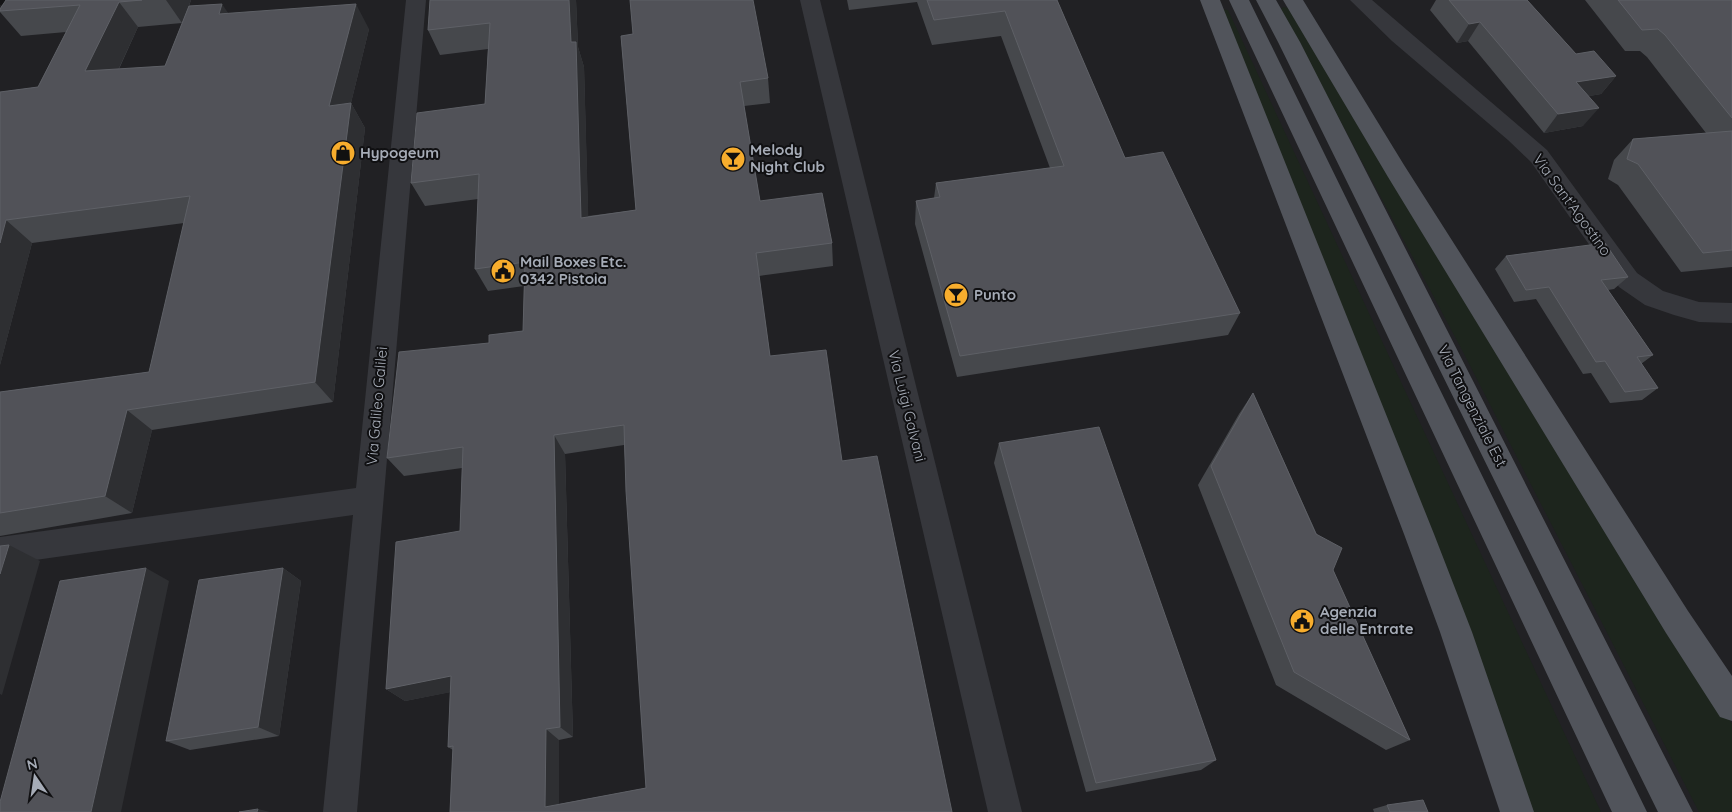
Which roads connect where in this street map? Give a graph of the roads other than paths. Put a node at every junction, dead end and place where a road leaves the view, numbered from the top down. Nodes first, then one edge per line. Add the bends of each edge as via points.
1 (416, 0) edge
2 (810, 0) edge
3 (1210, 0) edge
4 (1239, 0) edge
5 (1266, 0) edge
6 (1293, 0) edge
7 (1360, 0) edge
8 (1732, 313) edge
9 (368, 500) junction
10 (0, 551) edge
11 (1732, 705) edge
12 (340, 812) edge
13 (1005, 812) edge
14 (1517, 812) edge
15 (1630, 812) edge
16 (1676, 812) edge

1 - 9 street, Via Galileo Galilei
2 - 13 street, Via Luigi Galvani
3 - 14 main road via 1419,534
4 - 15 main road
5 - 16 main road, Via Tangenziale Est
6 - 11 main road via 1406,187
7 - 8 street, Via Sant'Agostino via 1539,156 1628,280 1654,298 1674,305 1699,312
9 - 10 street
9 - 12 street, Via Galileo Galilei

